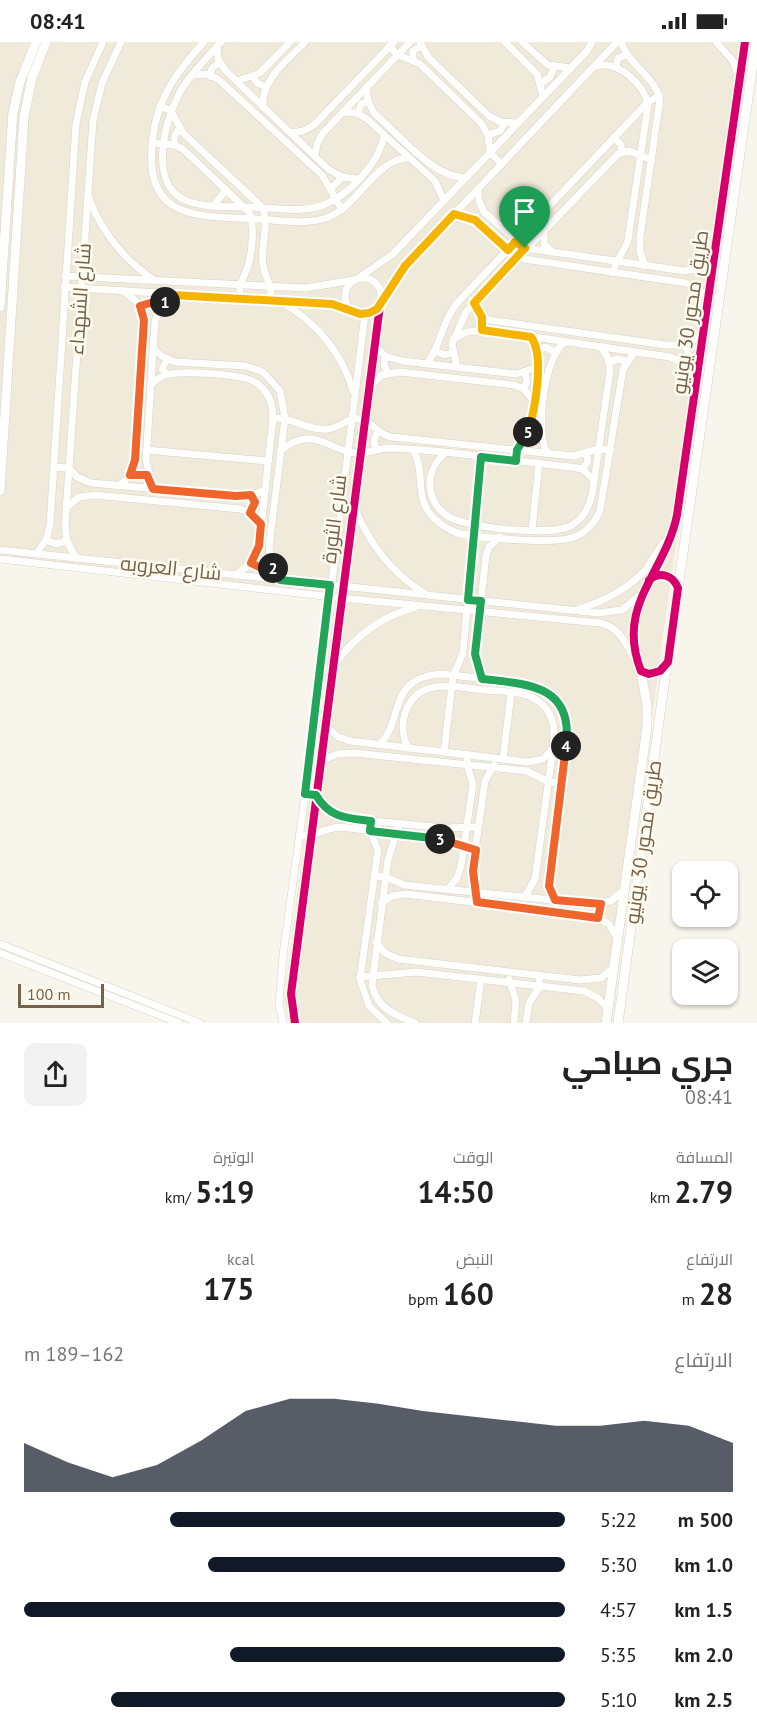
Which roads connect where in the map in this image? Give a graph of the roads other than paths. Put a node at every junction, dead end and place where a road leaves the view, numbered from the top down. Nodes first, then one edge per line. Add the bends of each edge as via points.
1 (36, 42) edge
2 (46, 42) edge
3 (103, 42) edge
4 (121, 42) edge
5 (204, 42) edge
6 (290, 42) edge
7 (305, 42) edge
8 (410, 42) edge
9 (505, 42) edge
10 (522, 42) edge
11 (592, 42) edge
12 (619, 42) edge
13 (716, 42) edge
14 (745, 42) edge
15 (756, 42) edge
16 (219, 44) edge
17 (392, 44) edge
18 (420, 44) edge
19 (282, 45) edge
20 (398, 55) junction
21 (627, 55) junction
22 (412, 60) junction
23 (219, 63) junction
24 (554, 67) junction
25 (616, 67) junction
26 (571, 68) junction
27 (594, 68) junction
28 (193, 75) junction
29 (210, 76) junction
30 (253, 77) junction
31 (739, 79) junction
32 (237, 81) junction
33 (541, 83) junction
34 (266, 87) junction
35 (366, 88) junction
36 (659, 96) junction
37 (543, 98) junction
38 (368, 101) junction
39 (648, 102) junction
40 (160, 106) junction
41 (263, 107) junction
42 (171, 111) junction
43 (343, 112) junction
44 (358, 114) junction
45 (505, 123) junction
46 (518, 123) junction
47 (311, 128) junction
48 (180, 129) junction
49 (291, 133) junction
50 (384, 135) junction
51 (488, 135) junction
52 (321, 136) junction
53 (614, 137) junction
54 (152, 143) junction
55 (164, 144) junction
56 (174, 145) junction
57 (622, 151) junction
58 (490, 153) junction
59 (315, 156) junction
60 (641, 157) junction
61 (408, 158) junction
62 (652, 160) junction
63 (502, 164) junction
64 (367, 167) junction
65 (8, 169) junction
66 (20, 169) junction
67 (377, 176) junction
68 (449, 176) junction
69 (342, 177) junction
70 (467, 177) junction
71 (357, 179) junction
72 (438, 186) junction
73 (331, 189) junction
74 (478, 189) junction
75 (226, 190) junction
76 (87, 194) junction
77 (3, 198) edge
78 (18, 198) junction
79 (335, 199) junction
80 (444, 201) junction
81 (214, 205) junction
82 (244, 207) junction
83 (262, 207) junction
84 (3, 210) edge
85 (342, 210) junction
86 (17, 211) junction
87 (454, 214) junction
88 (252, 219) junction
89 (265, 220) junction
90 (5, 228) junction
91 (16, 229) junction
92 (544, 229) junction
93 (515, 242) junction
94 (626, 247) junction
95 (525, 248) junction
96 (508, 250) junction
97 (640, 250) junction
98 (552, 252) junction
99 (517, 257) junction
100 (615, 262) junction
101 (645, 266) junction
102 (713, 266) junction
103 (696, 271) junction
104 (613, 273) junction
105 (65, 276) junction
106 (82, 277) junction
107 (154, 280) junction
108 (355, 280) junction
109 (239, 285) junction
110 (64, 286) junction
111 (271, 286) junction
112 (695, 286) junction
113 (81, 288) junction
114 (124, 291) junction
115 (173, 295) junction
116 (242, 299) junction
117 (270, 300) junction
118 (278, 301) junction
119 (708, 301) junction
120 (381, 302) junction
121 (474, 303) junction
122 (0, 305) edge
123 (140, 306) junction
124 (161, 306) junction
125 (351, 310) junction
126 (364, 314) junction
127 (482, 317) junction
128 (482, 330) junction
129 (703, 334) junction
130 (531, 337) junction
131 (453, 339) junction
132 (566, 342) junction
133 (373, 343) junction
134 (686, 345) junction
135 (601, 347) junction
136 (153, 348) junction
137 (538, 350) junction
138 (435, 351) junction
139 (555, 351) junction
140 (635, 352) junction
141 (452, 353) junction
142 (386, 356) junction
143 (167, 359) junction
144 (626, 361) junction
145 (682, 362) junction
146 (609, 363) junction
147 (427, 364) junction
148 (457, 367) junction
149 (538, 367) junction
150 (388, 373) junction
151 (525, 373) junction
152 (167, 374) junction
153 (696, 381) junction
154 (151, 385) junction
155 (368, 387) junction
156 (524, 389) junction
157 (354, 397) junction
158 (533, 401) junction
159 (273, 418) junction
160 (285, 418) junction
161 (351, 418) junction
162 (364, 420) junction
163 (377, 432) junction
164 (526, 436) junction
165 (541, 436) junction
166 (599, 449) junction
167 (146, 450) junction
168 (281, 450) junction
169 (376, 450) junction
170 (413, 450) junction
171 (517, 450) junction
172 (611, 450) junction
173 (347, 452) junction
174 (547, 453) junction
175 (586, 453) junction
176 (359, 454) junction
177 (444, 454) junction
178 (481, 457) junction
179 (516, 461) junction
180 (268, 462) junction
181 (539, 463) junction
182 (54, 467) junction
183 (69, 468) junction
184 (582, 469) junction
185 (130, 475) junction
186 (147, 475) junction
187 (86, 482) junction
188 (594, 484) junction
189 (118, 486) junction
190 (153, 489) junction
191 (265, 490) junction
192 (605, 490) junction
193 (0, 492) edge
194 (85, 495) junction
195 (251, 495) junction
196 (353, 503) junction
197 (66, 507) junction
198 (250, 513) junction
199 (261, 524) junction
200 (473, 524) junction
201 (518, 528) junction
202 (532, 530) junction
203 (472, 535) junction
204 (499, 537) junction
205 (671, 537) junction
206 (517, 538) junction
207 (46, 540) junction
208 (67, 541) junction
209 (0, 550) edge
210 (36, 554) junction
211 (76, 558) junction
212 (0, 559) edge
213 (251, 563) junction
214 (272, 567) junction
215 (179, 569) junction
216 (236, 575) junction
217 (178, 580) junction
218 (280, 580) junction
219 (649, 580) junction
220 (330, 585) junction
221 (342, 586) junction
222 (678, 588) junction
223 (427, 595) junction
224 (640, 595) junction
225 (329, 596) junction
226 (341, 598) junction
227 (468, 600) junction
228 (481, 601) junction
229 (420, 606) junction
230 (467, 611) junction
231 (573, 611) junction
232 (480, 612) junction
233 (668, 662) junction
234 (639, 666) junction
235 (332, 667) junction
236 (453, 676) junction
237 (482, 679) junction
238 (520, 683) junction
239 (452, 687) junction
240 (511, 693) junction
241 (519, 694) junction
242 (325, 725) junction
243 (379, 745) junction
244 (408, 748) junction
245 (553, 748) junction
246 (426, 750) junction
247 (566, 750) junction
248 (444, 752) junction
249 (468, 755) junction
250 (499, 758) junction
251 (425, 760) junction
252 (321, 761) junction
253 (467, 765) junction
254 (494, 768) junction
255 (549, 782) junction
256 (561, 783) junction
257 (305, 794) junction
258 (316, 795) junction
259 (371, 821) junction
260 (399, 824) junction
261 (467, 826) junction
262 (478, 826) junction
263 (370, 831) junction
264 (398, 834) junction
265 (299, 836) junction
266 (312, 837) junction
267 (464, 848) junction
268 (476, 850) junction
269 (375, 876) junction
270 (386, 877) junction
271 (448, 889) junction
272 (625, 889) junction
273 (477, 892) junction
274 (525, 897) junction
275 (555, 900) junction
276 (477, 902) junction
277 (381, 903) junction
278 (601, 904) junction
279 (598, 918) junction
280 (617, 940) junction
281 (376, 942) junction
282 (0, 944) edge
283 (0, 953) edge
284 (466, 967) junction
285 (614, 968) junction
286 (514, 972) junction
287 (539, 975) junction
288 (372, 976) junction
289 (360, 977) junction
290 (465, 977) junction
291 (481, 979) junction
292 (580, 980) junction
293 (509, 982) junction
294 (540, 986) junction
295 (579, 990) junction
296 (608, 1009) junction
297 (179, 1023) edge
298 (200, 1023) edge
299 (283, 1023) edge
300 (295, 1023) edge
301 (387, 1023) edge
302 (415, 1023) edge
303 (475, 1023) edge
304 (514, 1023) edge
305 (526, 1023) edge
306 (606, 1023) edge
307 (618, 1023) edge

1 - 65 street via 15,102
2 - 66 street via 26,104
3 - 105 street, شارع الشهداء via 89,71 77,113
4 - 76 street, شارع الشهداء via 106,70 95,108
5 - 40 street via 176,74
6 - 19 street
7 - 34 street
8 - 20 street
9 - 33 street via 534,70
10 - 24 street
11 - 26 street
12 - 21 street
12 - 27 street, شارع الثورة
13 - 31 street via 733,61
14 - 31 street, طريق محور 30 يونيو
15 - 222 street, طريق محور 30 يونيو
16 - 23 street
16 - 28 street
17 - 20 street
17 - 47 street
18 - 22 street via 413,51
18 - 45 street via 428,57 489,116
19 - 30 street
20 - 22 street
20 - 35 street
21 - 25 street via 618,58
21 - 36 street
22 - 51 street via 481,123
23 - 29 street
23 - 32 street
24 - 26 street
24 - 33 street via 550,77
25 - 27 street
25 - 39 street via 644,93
26 - 37 street
27 - 63 street, شارع الثورة
28 - 29 street
28 - 42 street
29 - 73 street via 218,79 322,175
30 - 32 street
30 - 34 street
31 - 102 street, طريق محور 30 يونيو
32 - 41 street
33 - 37 street
34 - 41 street
35 - 38 street
35 - 43 street
36 - 39 street
36 - 62 street
37 - 46 street
38 - 44 street via 361,104
38 - 68 street via 382,120
39 - 53 street
39 - 60 street
40 - 42 street
40 - 54 street
41 - 49 street
42 - 48 street
42 - 55 street
43 - 44 street
43 - 52 street
44 - 50 street
45 - 46 street
45 - 51 street via 500,131
46 - 58 street
47 - 49 street
47 - 52 street
48 - 56 street
48 - 83 street
49 - 59 street
50 - 61 street
50 - 64 street via 379,153
51 - 58 street
52 - 59 street
53 - 57 street
53 - 93 street
54 - 55 street
54 - 88 street via 155,184 171,206 198,216
55 - 56 street
55 - 81 street via 165,172 173,191 192,203
56 - 75 street
57 - 60 street via 632,151
57 - 92 street
58 - 63 street
58 - 70 street
59 - 69 street
60 - 62 street
60 - 94 street
61 - 67 street via 390,163
61 - 72 street
62 - 97 street
63 - 74 street, شارع الثورة
64 - 67 street
64 - 71 street
65 - 66 street
65 - 77 street
66 - 78 street
67 - 85 street
68 - 70 street
68 - 72 street via 446,184
69 - 71 street
69 - 73 street
70 - 80 street
71 - 79 street
72 - 80 street
73 - 79 street
74 - 87 street, شارع الثورة
74 - 93 street via 484,212
75 - 81 street
75 - 82 street
76 - 106 street, شارع الشهداء
76 - 107 street via 113,243
77 - 78 street
77 - 84 street
78 - 86 street
79 - 83 street via 310,209
79 - 85 street
80 - 108 street via 388,259
81 - 82 street
82 - 83 street
82 - 88 street
83 - 89 street
84 - 86 street
84 - 90 street
85 - 89 street via 312,221
86 - 91 street
87 - 96 street via 475,220
87 - 120 street, شارع الثورة via 405,266
88 - 89 street
88 - 109 street via 248,264
89 - 111 street via 263,265
90 - 91 street
90 - 122 street
91 - 193 street
92 - 95 street
92 - 98 street via 543,241
93 - 95 street
93 - 96 street
94 - 97 street via 633,252
94 - 100 street
95 - 98 street
95 - 99 street
96 - 99 street
96 - 138 street via 453,308
97 - 101 street
98 - 100 street
99 - 104 street
99 - 121 street
100 - 101 street
100 - 104 street
101 - 103 street
102 - 103 street
102 - 119 street, طريق محور 30 يونيو
103 - 112 street
104 - 112 street
105 - 106 street
105 - 110 street, شارع الشهداء
106 - 107 street
106 - 113 street, شارع الشهداء
107 - 109 street
108 - 111 street via 320,288
108 - 120 street via 374,281 381,291
108 - 125 street via 345,295
109 - 111 street
109 - 116 street
110 - 113 street
110 - 182 street, شارع الشهداء
111 - 117 street
112 - 119 street
113 - 114 street
113 - 183 street, شارع الشهداء
114 - 115 street
114 - 123 street
115 - 116 street
115 - 124 street
116 - 117 street
117 - 118 street
118 - 125 street via 332,304
118 - 157 street via 305,318 327,340 344,367
119 - 129 street, طريق محور 30 يونيو
120 - 126 street via 373,312
120 - 133 street, شارع الثورة
121 - 127 street
121 - 131 street
123 - 124 street
123 - 185 street via 144,320 135,460
124 - 136 street via 155,321
125 - 126 street
126 - 157 street, شارع الثورة
127 - 128 street
127 - 134 street
128 - 130 street
128 - 131 street
129 - 134 street
129 - 153 street, طريق محور 30 يونيو
130 - 132 street
130 - 137 street
131 - 141 street
132 - 135 street
132 - 139 street
133 - 142 street
133 - 155 street, شارع الثورة
134 - 145 street via 689,353
135 - 140 street
135 - 146 street
136 - 143 street
136 - 154 street
137 - 139 street via 545,347
137 - 149 street
138 - 141 street via 442,355
138 - 147 street
139 - 165 street
140 - 144 street
140 - 145 street
141 - 148 street
142 - 147 street
142 - 150 street
143 - 152 street via 162,369
143 - 160 street via 255,368 280,391
144 - 146 street via 617,358
144 - 172 street
145 - 153 street
146 - 166 street
147 - 148 street
148 - 151 street
149 - 151 street
149 - 158 street
150 - 155 street
150 - 156 street
151 - 156 street
152 - 154 street
152 - 159 street via 248,379 267,394
153 - 205 street, طريق محور 30 يونيو
154 - 167 street
155 - 162 street, شارع الثورة
156 - 158 street
157 - 161 street, شارع الثورة
158 - 164 street
159 - 160 street
159 - 180 street
160 - 161 street via 324,429 336,428
160 - 168 street
161 - 162 street
161 - 173 street, شارع الثورة
162 - 163 street
162 - 176 street, شارع الثورة
163 - 169 street
163 - 171 street via 391,437
164 - 165 street via 532,440
164 - 171 street
165 - 174 street
166 - 172 street
166 - 175 street
166 - 188 street
167 - 180 street
167 - 186 street
168 - 173 street via 309,439
168 - 214 street via 269,547
169 - 170 street
169 - 176 street
170 - 177 street
170 - 203 street via 427,509 449,529
171 - 174 street
171 - 179 street
172 - 192 street
173 - 176 street
173 - 220 street, شارع الثورة
174 - 175 street
175 - 184 street via 588,462
176 - 196 street, شارع الثورة
177 - 178 street
177 - 200 street via 431,474 433,499 447,516
178 - 179 street
178 - 200 street
179 - 181 street
180 - 191 street
181 - 184 street
181 - 202 street
182 - 183 street
182 - 207 street, شارع الشهداء
183 - 187 street
183 - 197 street, شارع الشهداء
184 - 188 street
185 - 186 street
185 - 189 street
186 - 190 street
187 - 189 street
187 - 194 street via 82,490
188 - 192 street
188 - 202 street via 588,508 572,526 555,531
189 - 190 street
190 - 195 street
191 - 195 street
191 - 199 street
192 - 206 street via 597,517 579,535 556,541
194 - 197 street
194 - 198 street via 235,508
195 - 198 street via 255,502
196 - 221 street, شارع الثورة
196 - 223 street via 381,554 402,577
197 - 208 street, شارع الشهداء
198 - 199 street
199 - 213 street via 259,546
200 - 201 street
200 - 203 street
201 - 202 street
201 - 206 street
203 - 204 street
203 - 227 street
204 - 206 street
204 - 228 street via 487,551
205 - 219 street, طريق محور 30 يونيو
205 - 231 street via 629,585
207 - 208 street via 56,544
207 - 210 street, شارع الشهداء
208 - 211 street, شارع الشهداء
209 - 210 street, شارع العروبه
210 - 211 street, شارع العروبه
211 - 215 street, شارع العروبه
212 - 217 street, شارع العروبه
213 - 214 street
213 - 216 street
214 - 218 street
215 - 216 street, شارع العروبه
215 - 217 street
216 - 218 street, شارع العروبه
217 - 225 street, شارع العروبه
218 - 220 street, شارع العروبه
219 - 222 street via 666,575
219 - 224 street, طريق محور 30 يونيو
220 - 221 street, شارع العروبه
220 - 225 street, شارع الثورة
221 - 223 street, شارع العروبه
221 - 226 street, شارع الثورة
222 - 233 street, طريق محور 30 يونيو
223 - 227 street, شارع العروبه
224 - 231 street, شارع العروبه via 627,607 610,613
224 - 234 street, طريق محور 30 يونيو via 632,631
225 - 226 street, شارع العروبه
225 - 257 street, شارع الثورة
226 - 229 street, شارع العروبه
226 - 235 street, شارع الثورة
227 - 228 street, شارع العروبه
227 - 230 street
228 - 231 street, شارع العروبه
228 - 232 street
229 - 230 street, شارع العروبه
229 - 235 street via 371,627
230 - 232 street, شارع العروبه
230 - 236 street via 463,653
232 - 234 street, شارع العروبه via 605,625 623,636
232 - 237 street via 475,654
233 - 234 street via 649,675
233 - 307 street, طريق محور 30 يونيو
234 - 272 street, طريق محور 30 يونيو via 647,727
235 - 242 street, شارع الثورة
236 - 237 street
236 - 239 street
236 - 243 street via 429,676 407,689 396,707 387,736
237 - 238 street
238 - 241 street
238 - 247 street via 537,687 557,701 567,724
239 - 240 street
239 - 244 street via 428,689 411,701 402,726
239 - 248 street
240 - 241 street
240 - 250 street
241 - 245 street via 532,698 547,711 554,729
242 - 243 street via 344,740
242 - 252 street, شارع الثورة
243 - 244 street
244 - 246 street
245 - 247 street
245 - 250 street via 538,761
245 - 255 street
246 - 248 street
246 - 251 street
247 - 256 street
248 - 249 street
249 - 250 street
249 - 253 street
250 - 254 street
251 - 252 street via 348,752
251 - 253 street
252 - 258 street, شارع الثورة
253 - 254 street
253 - 261 street via 473,784
254 - 255 street via 532,772
254 - 262 street via 485,781
255 - 256 street
255 - 274 street via 535,879
256 - 275 street via 548,881
257 - 258 street
257 - 265 street, شارع الثورة
258 - 259 street via 337,816
258 - 266 street, شارع الثورة
259 - 260 street
259 - 263 street
260 - 261 street
260 - 264 street
261 - 262 street
261 - 267 street
262 - 268 street
263 - 264 street
263 - 266 street via 334,827
263 - 269 street via 378,850
264 - 267 street via 448,840
264 - 270 street via 390,849
265 - 266 street
265 - 299 street, شارع الثورة via 283,955 279,1003
266 - 300 street, شارع الثورة via 291,994
267 - 268 street
267 - 271 street via 459,874
268 - 273 street via 473,871
269 - 270 street
269 - 289 street
270 - 271 street via 404,885
270 - 277 street
271 - 273 street
272 - 278 street
272 - 280 street, طريق محور 30 يونيو
273 - 274 street
273 - 276 street
274 - 275 street
275 - 278 street
276 - 277 street via 405,894
276 - 279 street
277 - 281 street
278 - 279 street
279 - 280 street via 609,924
280 - 285 street, طريق محور 30 يونيو
281 - 284 street via 385,953 398,959
281 - 288 street
282 - 298 street
283 - 297 street
284 - 286 street
284 - 290 street
285 - 292 street via 601,978
285 - 296 street, طريق محور 30 يونيو
286 - 287 street
286 - 293 street
287 - 292 street
287 - 294 street
288 - 289 street
288 - 290 street via 410,972
288 - 302 street via 373,991 381,1005
289 - 301 street via 369,1006
290 - 291 street
291 - 293 street
291 - 303 street
292 - 295 street
293 - 294 street
293 - 304 street via 516,1001
294 - 295 street
294 - 305 street via 530,1003
295 - 296 street via 594,995
296 - 306 street, طريق محور 30 يونيو

